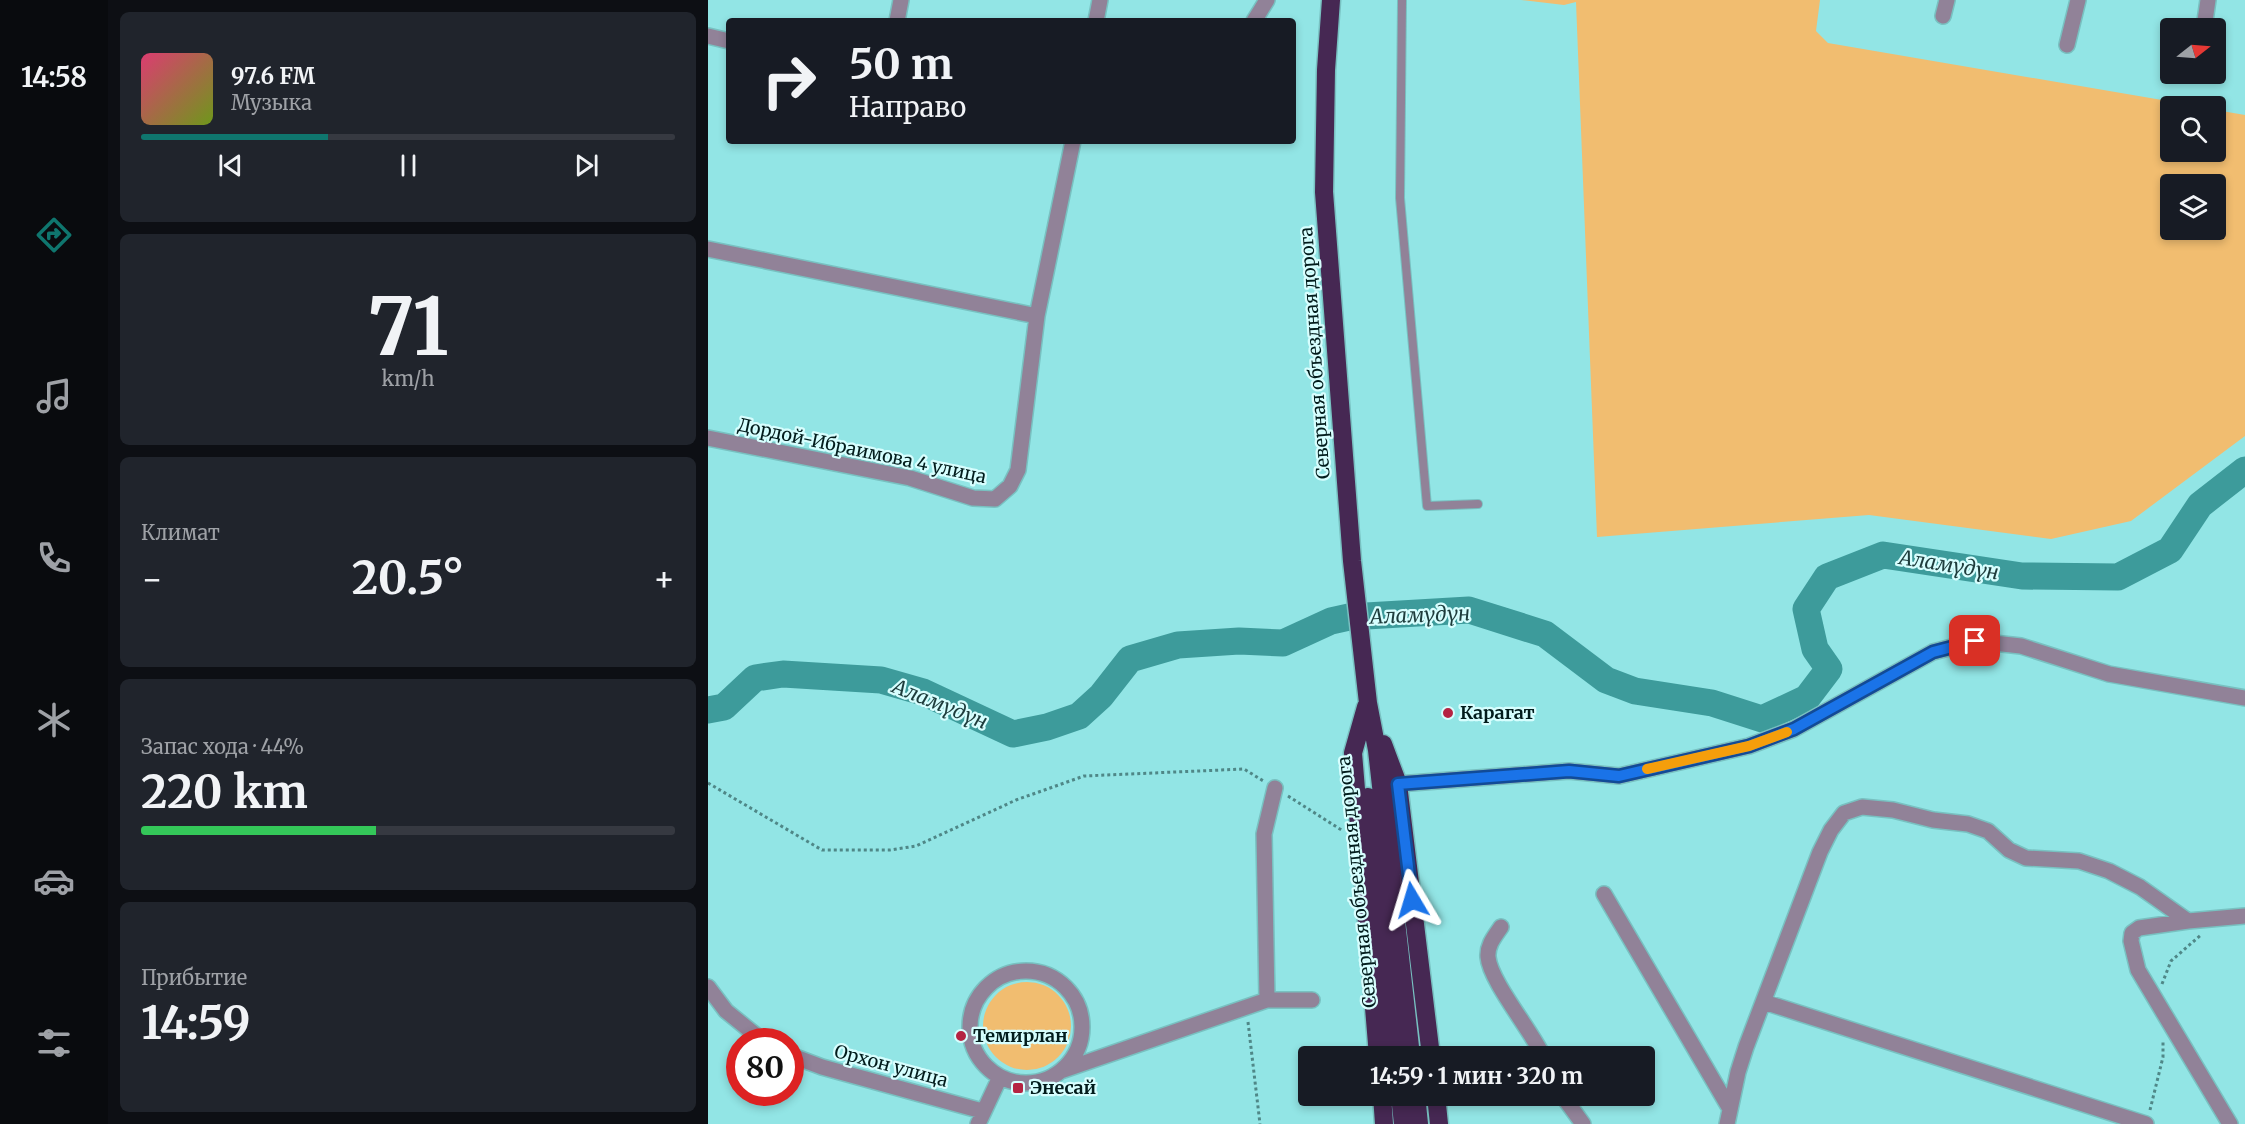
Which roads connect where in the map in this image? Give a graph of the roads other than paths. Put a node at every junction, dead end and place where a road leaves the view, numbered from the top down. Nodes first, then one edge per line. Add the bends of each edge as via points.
1 (901, 0) edge
2 (1100, 0) edge
3 (1267, 0) edge
4 (1331, 0) edge
5 (1402, 0) edge
6 (1947, 0) edge
7 (2078, 0) edge
8 (2208, 0) edge
9 (1943, 16) dead end
10 (898, 18) edge
11 (1097, 18) edge
12 (1256, 18) edge
13 (2205, 18) edge
14 (708, 36) edge
15 (726, 40) edge
16 (2067, 45) dead end
17 (1072, 144) edge
18 (708, 249) edge
19 (1037, 316) junction
20 (708, 438) edge
21 (1478, 504) dead end
22 (1367, 694) junction
23 (2245, 698) edge
24 (1398, 784) junction
25 (1275, 788) road end
26 (1604, 894) dead end
27 (2245, 916) edge
28 (2188, 921) junction
29 (1501, 927) dead end
30 (708, 987) edge
31 (1267, 1000) junction
32 (1312, 1000) dead end
33 (1764, 1002) junction
34 (747, 1028) edge
35 (1377, 1046) edge
36 (1395, 1046) edge
37 (1410, 1046) edge
38 (1430, 1046) edge
39 (1537, 1046) edge
40 (804, 1060) edge
41 (1061, 1071) junction
42 (999, 1077) junction
43 (1383, 1106) edge
44 (1401, 1106) edge
45 (1417, 1106) edge
46 (1437, 1106) edge
47 (1570, 1106) edge
48 (1730, 1108) junction
49 (980, 1118) edge
50 (1384, 1124) edge
51 (1403, 1124) edge
52 (1419, 1124) edge
53 (1439, 1124) edge
54 (1582, 1124) edge
55 (1727, 1124) edge
56 (2147, 1124) edge
57 (2230, 1124) edge

1 - 10 street
2 - 11 street
3 - 12 street
4 - 22 highway, Северная объездная дорога via 1324,192
5 - 21 lane via 1400,198 1427,506
6 - 9 street
7 - 16 street
8 - 13 street
14 - 15 street
17 - 19 street, Дордой-Ибраимова 4 улица
18 - 19 street
19 - 20 street, Дордой-Ибраимова 4 улица via 1018,470 1010,486 995,499 973,498 910,478
22 - 24 highway
22 - 35 highway via 1353,753
22 - 36 highway, Северная объездная дорога via 1363,751
22 - 37 highway, Северная объездная дорога via 1377,750
23 - 24 street via 2109,674 2021,646 1975,641 1933,652 1794,729 1749,746 1619,776 1569,771
24 - 38 highway
25 - 31 street via 1264,834
26 - 48 street
27 - 28 street
28 - 33 street via 2140,887 2109,871 2079,861 2026,858 2009,850 1988,831 1968,824 1862,807 1844,813 1831,830
28 - 57 street via 2139,928 2132,933 2132,952 2138,970
29 - 39 street via 1489,946 1488,957 1493,973
30 - 34 street via 726,1011
31 - 32 street
31 - 41 street
33 - 48 street via 1738,1072
33 - 56 street
40 - 49 street, Орхон улица
41 - 42 street via 1044,1080 1024,1083
41 - 42 street via 1080,1040 1079,1009 1056,980 1023,970 994,980 980,994 970,1017 972,1042 983,1065
42 - 49 street
43 - 50 highway
44 - 51 highway
45 - 52 highway
46 - 53 highway
47 - 54 street
48 - 55 street

